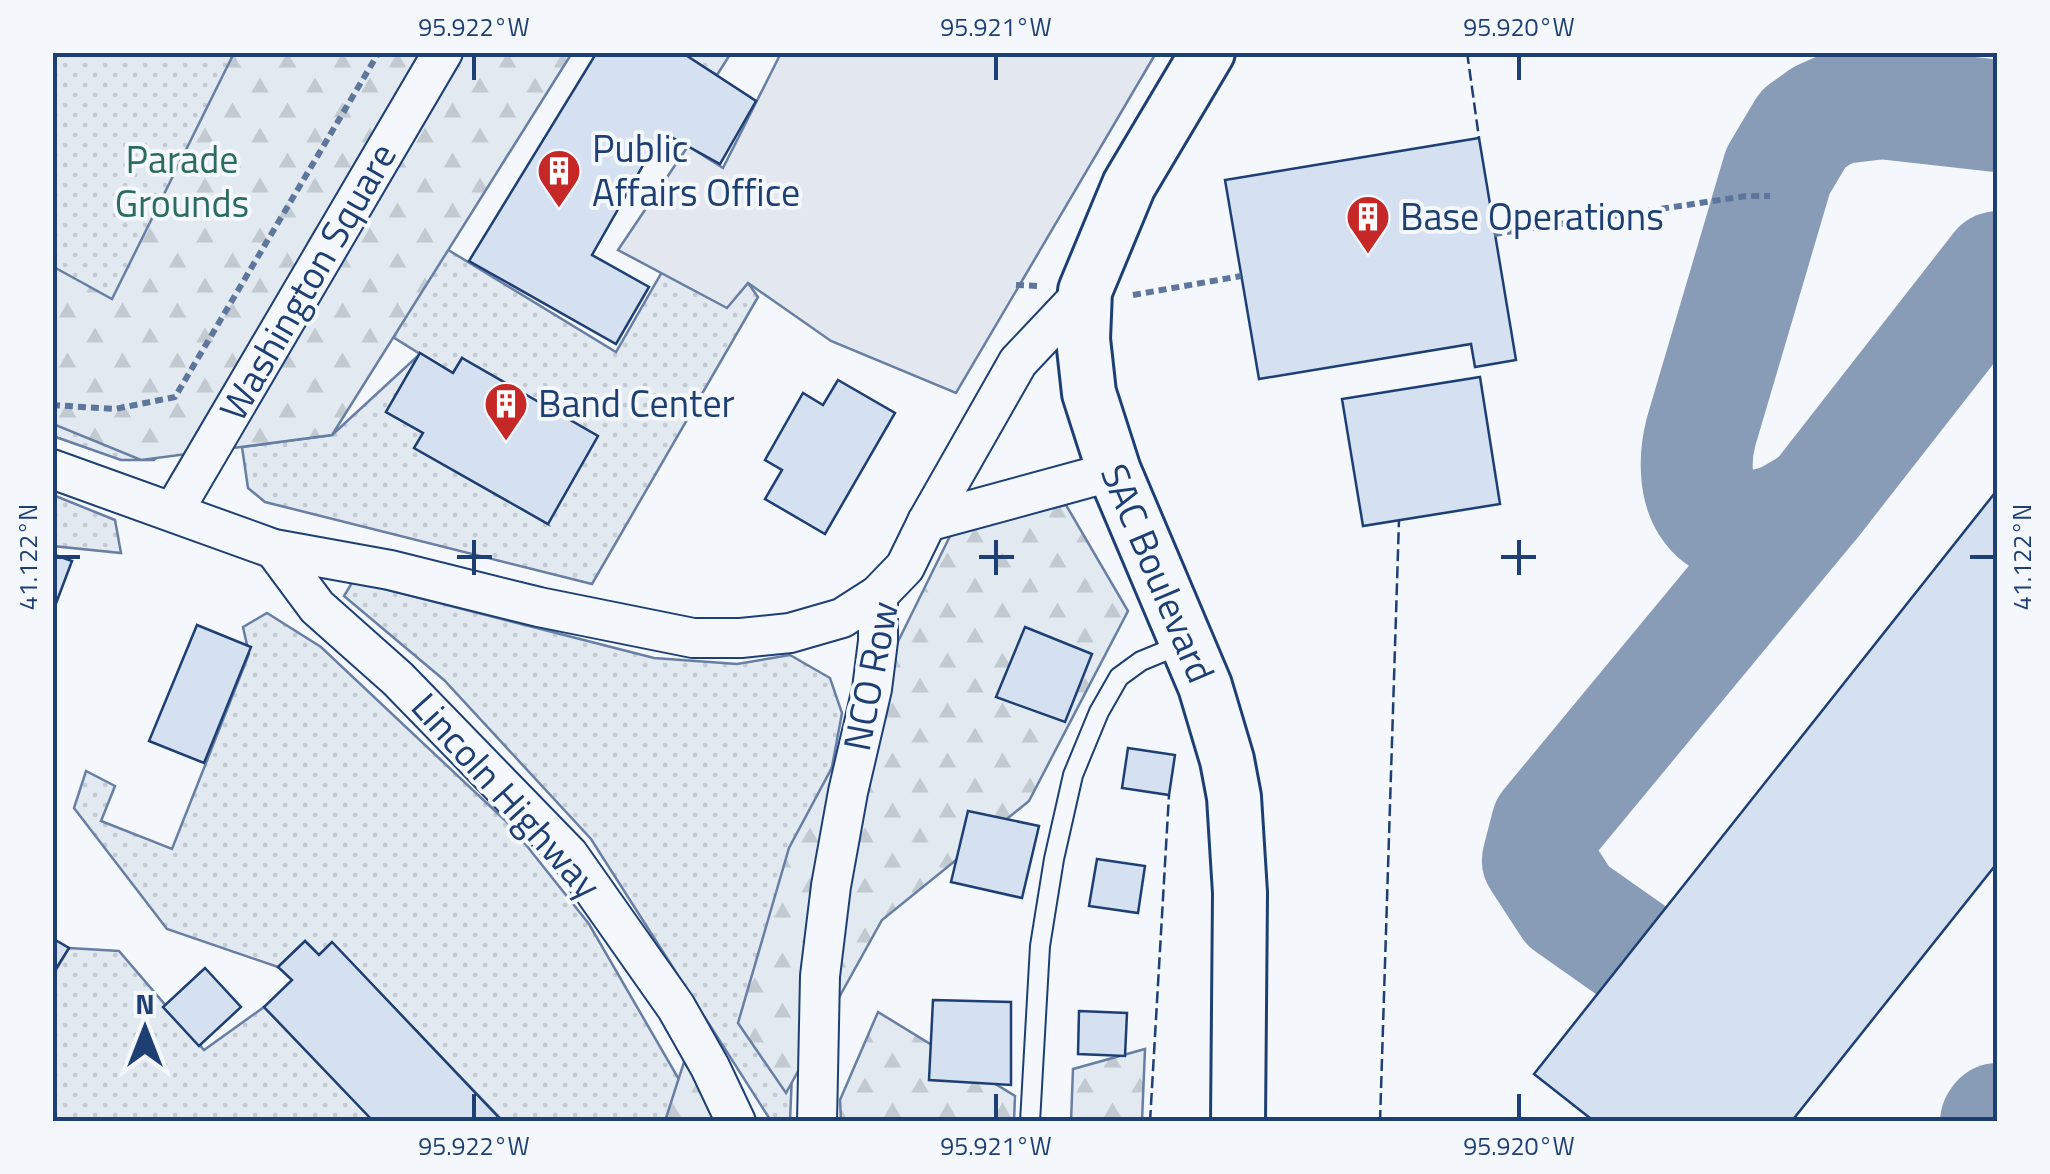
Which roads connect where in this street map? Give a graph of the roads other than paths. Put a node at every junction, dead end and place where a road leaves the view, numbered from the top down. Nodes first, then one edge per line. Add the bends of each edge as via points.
1 (443, 52) edge
2 (1208, 52) edge
3 (1087, 291) junction
4 (52, 469) edge
5 (1114, 471) junction
6 (173, 512) junction
7 (927, 522) junction
8 (274, 549) junction
9 (878, 595) junction
10 (1186, 643) junction
11 (736, 1122) edge
12 (816, 1122) edge
13 (1030, 1122) edge
14 (1238, 1122) edge

1 - 6 street, Washington Square
2 - 3 street, SAC Boulevard via 1129,186
3 - 5 street, SAC Boulevard via 1083,339 1090,393
3 - 7 street, NCO Row via 1018,362
4 - 6 street
5 - 7 street
5 - 10 street, SAC Boulevard
6 - 8 street
7 - 9 street, NCO Row via 905,567
8 - 9 street via 692,638 790,633 842,618
8 - 11 street, Lincoln Highway via 317,608 398,678 569,855 676,1007
9 - 12 street, NCO Row via 872,689 848,792 820,976
10 - 13 lane via 1119,677 1073,775 1040,946
10 - 14 street, SAC Boulevard via 1216,716 1234,797

